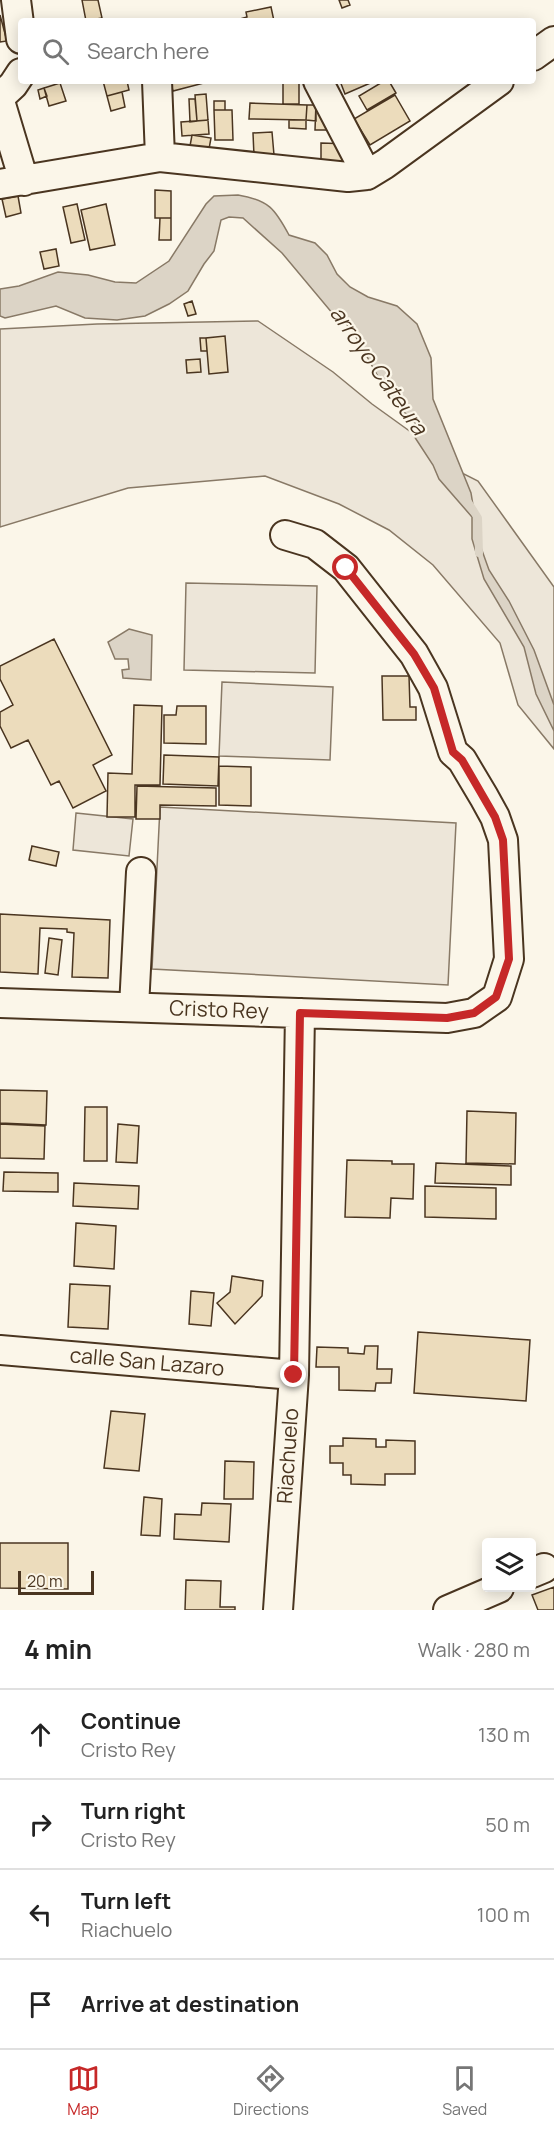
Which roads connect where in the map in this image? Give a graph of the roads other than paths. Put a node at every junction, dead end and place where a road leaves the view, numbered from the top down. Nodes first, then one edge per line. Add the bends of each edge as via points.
1 (16, 0) edge
2 (18, 18) edge
3 (554, 41) edge
4 (536, 54) edge
5 (18, 78) edge
6 (157, 84) edge
7 (320, 84) edge
8 (495, 84) edge
9 (0, 99) edge
10 (160, 157) junction
11 (367, 175) junction
12 (12, 183) edge
13 (285, 535) dead end
14 (141, 872) dead end
15 (0, 1003) edge
16 (134, 1008) junction
17 (300, 1013) junction
18 (0, 1350) edge
19 (294, 1375) junction
20 (488, 1592) edge
21 (278, 1610) edge
22 (448, 1610) edge

1 - 2 street
3 - 4 street
5 - 9 street
6 - 10 street
7 - 11 street
8 - 11 street
9 - 12 street
10 - 11 street via 348,177
10 - 12 street
13 - 17 street, Cristo Rey via 315,544 346,568 414,654 434,688 453,752 484,797 503,840 509,959 496,997 474,1013 447,1018
14 - 16 street
15 - 16 street, Cristo Rey
16 - 17 street, Cristo Rey
17 - 19 street, Riachuelo
18 - 19 street, calle San Lazaro
19 - 21 street, Riachuelo
20 - 22 street

